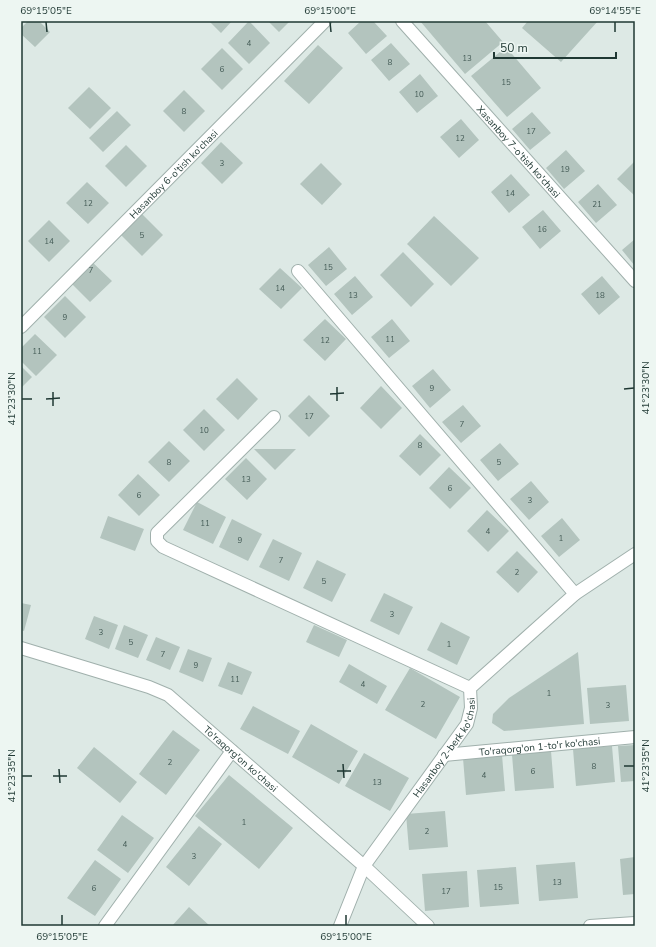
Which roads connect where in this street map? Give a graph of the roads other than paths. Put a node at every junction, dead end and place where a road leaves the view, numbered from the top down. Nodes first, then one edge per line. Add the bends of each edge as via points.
1 (325, 21) edge
2 (402, 21) edge
3 (298, 271) dead end
4 (635, 281) edge
5 (21, 327) edge
6 (274, 417) dead end
7 (635, 554) edge
8 (575, 594) junction
9 (22, 650) edge
10 (470, 688) junction
11 (635, 737) edge
12 (232, 751) junction
13 (444, 755) junction
14 (364, 866) junction
15 (635, 923) edge
16 (105, 926) edge
17 (340, 926) edge
18 (428, 926) edge
19 (590, 926) edge

1 - 5 street, Hasanboy 6-o'tish ko'chasi
2 - 4 street, Xasanboy 7-o'tish ko'chasi
3 - 8 street
6 - 10 street via 156,534 157,540 163,547
7 - 8 street, Hasanboy 2-berk ko'chasi
8 - 10 street, Hasanboy 2-berk ko'chasi
9 - 12 street, To'raqorg'on ko'chasi via 149,686 168,695
10 - 13 street, Hasanboy 2-berk ko'chasi via 471,708 468,724
11 - 13 street, To'raqorg'on 1-to'r ko'chasi
12 - 14 street, To'raqorg'on ko'chasi
12 - 16 street
13 - 14 street, Hasanboy 2-berk ko'chasi
14 - 17 street, Hasanboy 2-berk ko'chasi
14 - 18 street, To'raqorg'on ko'chasi
15 - 19 street

